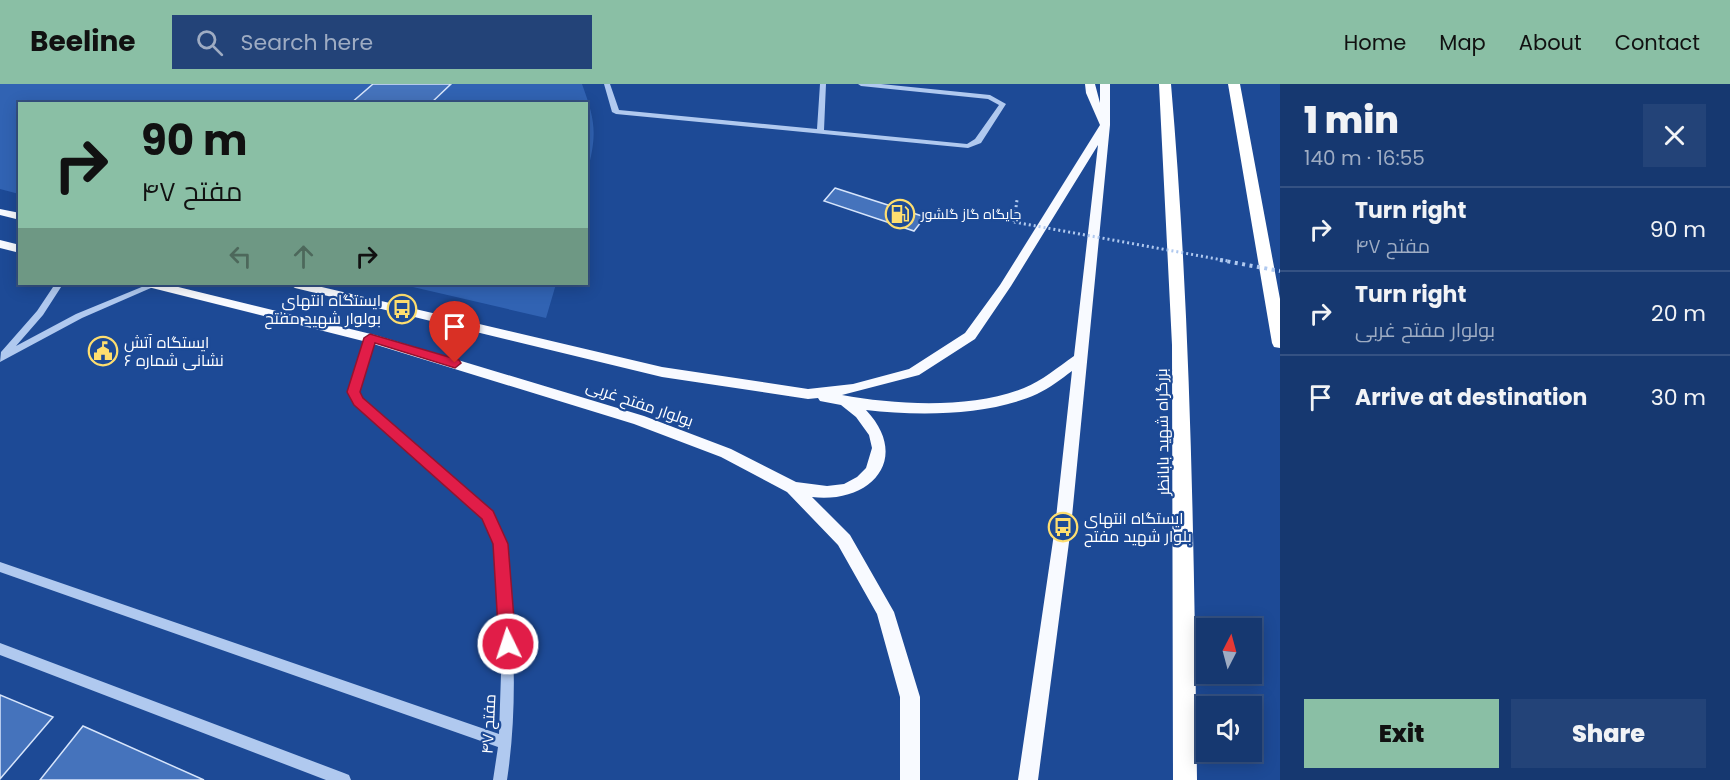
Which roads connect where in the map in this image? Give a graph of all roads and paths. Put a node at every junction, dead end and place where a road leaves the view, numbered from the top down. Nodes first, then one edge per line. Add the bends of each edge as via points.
1 (607, 84) edge
2 (823, 84) edge
3 (861, 84) edge
4 (1106, 84) edge
5 (1165, 84) edge
6 (1234, 84) edge
7 (1089, 87) edge
8 (1105, 125) junction
9 (820, 131) junction
10 (1017, 200) dead end
11 (0, 212) edge
12 (18, 216) edge
13 (0, 244) edge
14 (18, 248) edge
15 (1280, 271) edge
16 (58, 285) edge
17 (152, 285) edge
18 (158, 285) edge
19 (299, 285) edge
20 (370, 338) junction
21 (1280, 343) edge
22 (1081, 358) junction
23 (0, 359) edge
24 (808, 394) junction
25 (793, 489) junction
26 (0, 567) edge
27 (0, 649) edge
28 (506, 743) junction
29 (344, 780) edge
30 (500, 780) edge
31 (910, 780) edge
32 (1028, 780) edge
33 (1185, 780) edge

1 - 9 street via 616,112
2 - 9 street
3 - 9 street via 990,97 1003,104 978,141 968,146
4 - 8 main road
5 - 33 highway, بزرگراه شهید بابانظر via 1175,197 1183,447
6 - 21 highway
7 - 8 main road
8 - 22 main road
8 - 24 main road, بولوار مفتح غربی via 970,336 914,372 853,389
10 - 15 path, bridge via 1014,222
11 - 12 main road
13 - 14 main road
16 - 23 street
17 - 23 street via 79,316
18 - 20 main road, بولوار مفتح غربی
19 - 24 main road, بولوار مفتح غربی via 662,372
20 - 25 main road, بولوار مفتح غربی via 639,420 726,453
20 - 28 street, مفتح ۴۷ via 353,392 488,515 500,544 508,644
22 - 24 main road via 1034,390 967,405 884,408
22 - 32 main road via 1063,527
24 - 25 main road via 858,410 879,439 880,459 869,476 849,489 821,493
25 - 31 main road, بولوار مفتح غربی via 844,540 885,612 910,697
26 - 28 street
27 - 29 street
28 - 30 street, مفتح ۴۷

